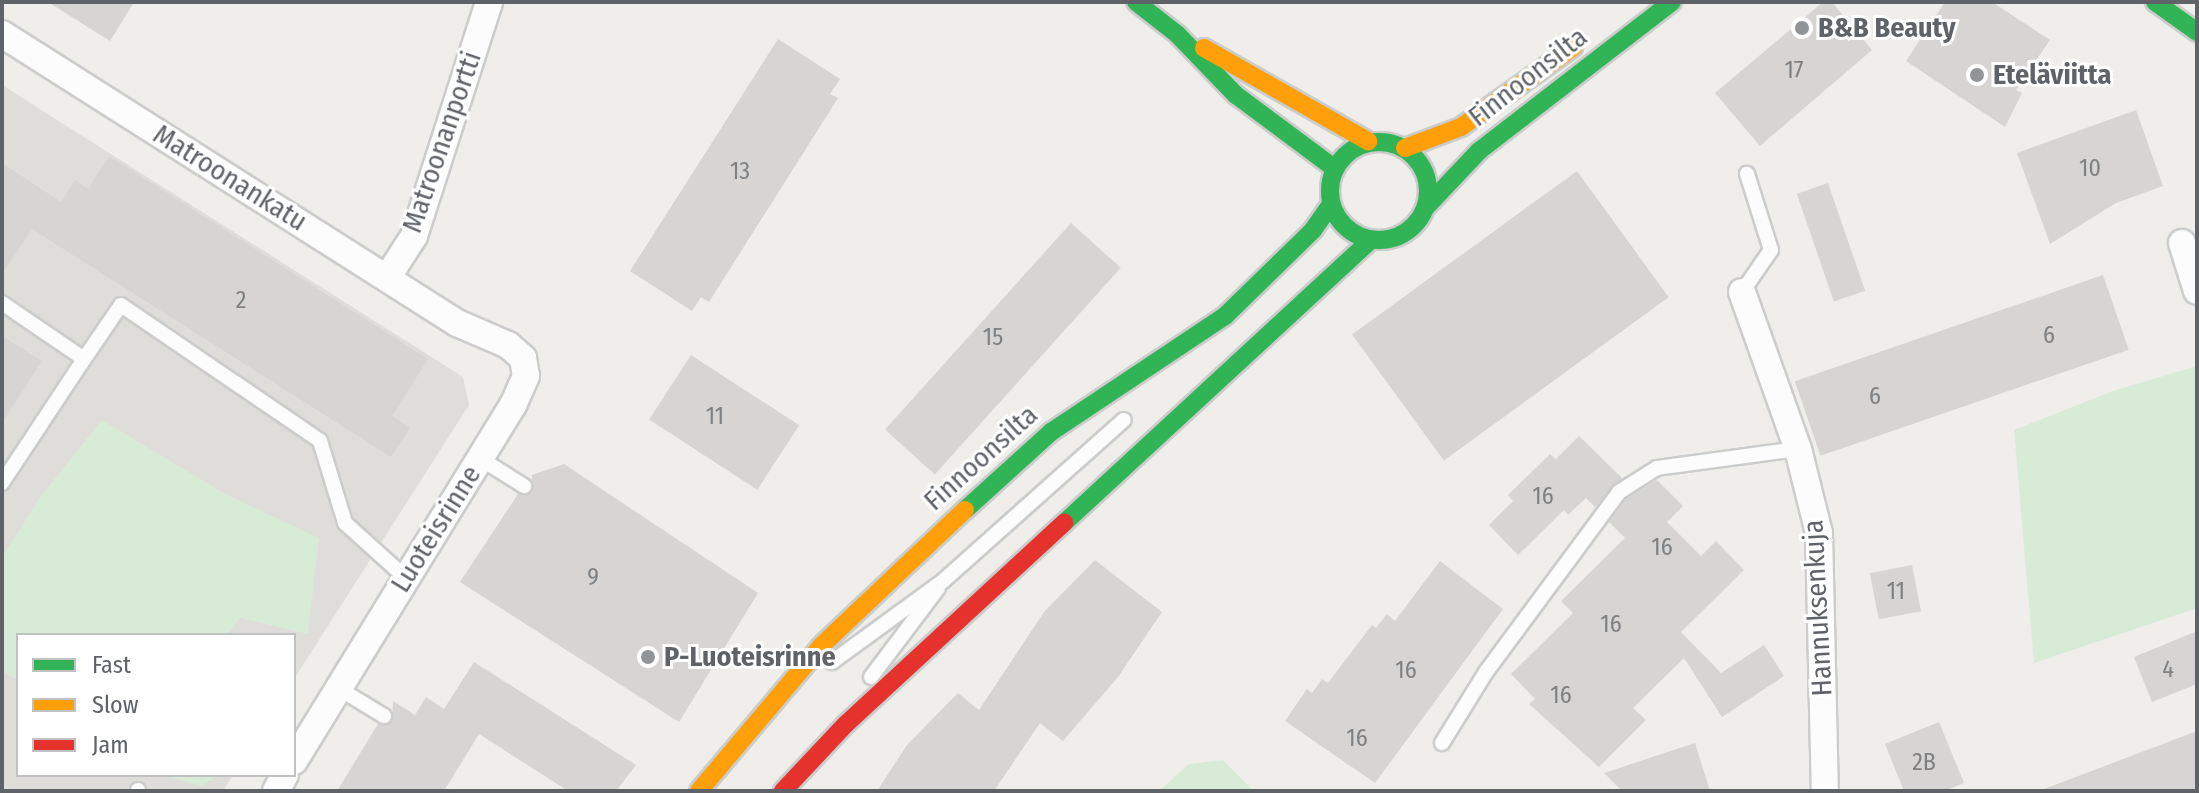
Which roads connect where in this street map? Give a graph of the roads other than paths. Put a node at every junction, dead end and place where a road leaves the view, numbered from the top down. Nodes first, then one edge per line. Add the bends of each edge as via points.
1 (489, 2) edge
2 (1136, 2) edge
3 (1672, 2) edge
4 (2155, 2) edge
5 (2197, 32) edge
6 (2, 34) edge
7 (1177, 34) junction
8 (1586, 37) dead end
9 (1368, 141) junction
10 (1405, 148) junction
11 (1334, 168) junction
12 (1747, 174) dead end
13 (1331, 204) junction
14 (1427, 206) junction
15 (1371, 240) junction
16 (2182, 243) dead end
17 (387, 278) junction
18 (2197, 291) edge
19 (1742, 292) joint
20 (2, 303) edge
21 (457, 323) joint
22 (84, 359) junction
23 (1124, 420) dead end
24 (1798, 449) junction
25 (481, 459) junction
26 (2, 483) edge
27 (524, 486) dead end
28 (405, 577) junction
29 (943, 581) junction
30 (338, 688) junction
31 (786, 693) junction
32 (384, 716) dead end
33 (846, 724) junction
34 (1442, 743) dead end
35 (296, 758) edge
36 (699, 791) edge
37 (783, 791) edge
38 (1825, 791) edge

1 - 17 street, Matroonanportti via 414,236
2 - 7 main road
3 - 14 main road, Finnoonsilta via 1479,151
4 - 5 main road
6 - 17 street, Matroonankatu
7 - 9 main road
7 - 11 main road via 1236,95
8 - 10 main road, Finnoonsilta via 1461,127
9 - 10 main road
9 - 11 main road via 1348,151
10 - 14 main road via 1426,173
11 - 13 main road
12 - 19 lane via 1771,250
13 - 15 main road via 1353,233
13 - 31 main road, Finnoonsilta via 1313,230 1225,316 1184,347 1099,396 1039,442 821,646
14 - 15 main road via 1405,233
15 - 33 main road
16 - 18 street
17 - 21 street, Matroonankatu
19 - 24 street, Hannuksenkuja
20 - 22 lane
21 - 25 street, Luoteisrinne via 508,345 526,367 513,405
22 - 26 lane
22 - 28 lane via 121,305 320,441 345,523
23 - 29 lane
24 - 34 lane via 1657,468 1619,492 1494,661
24 - 38 street, Hannuksenkuja via 1819,533
25 - 27 lane
25 - 28 street, Luoteisrinne
28 - 30 street, Luoteisrinne
29 - 31 lane
29 - 33 lane via 870,678
30 - 32 lane
30 - 35 street, Luoteisrinne
31 - 36 main road, Finnoonsilta
33 - 37 main road

